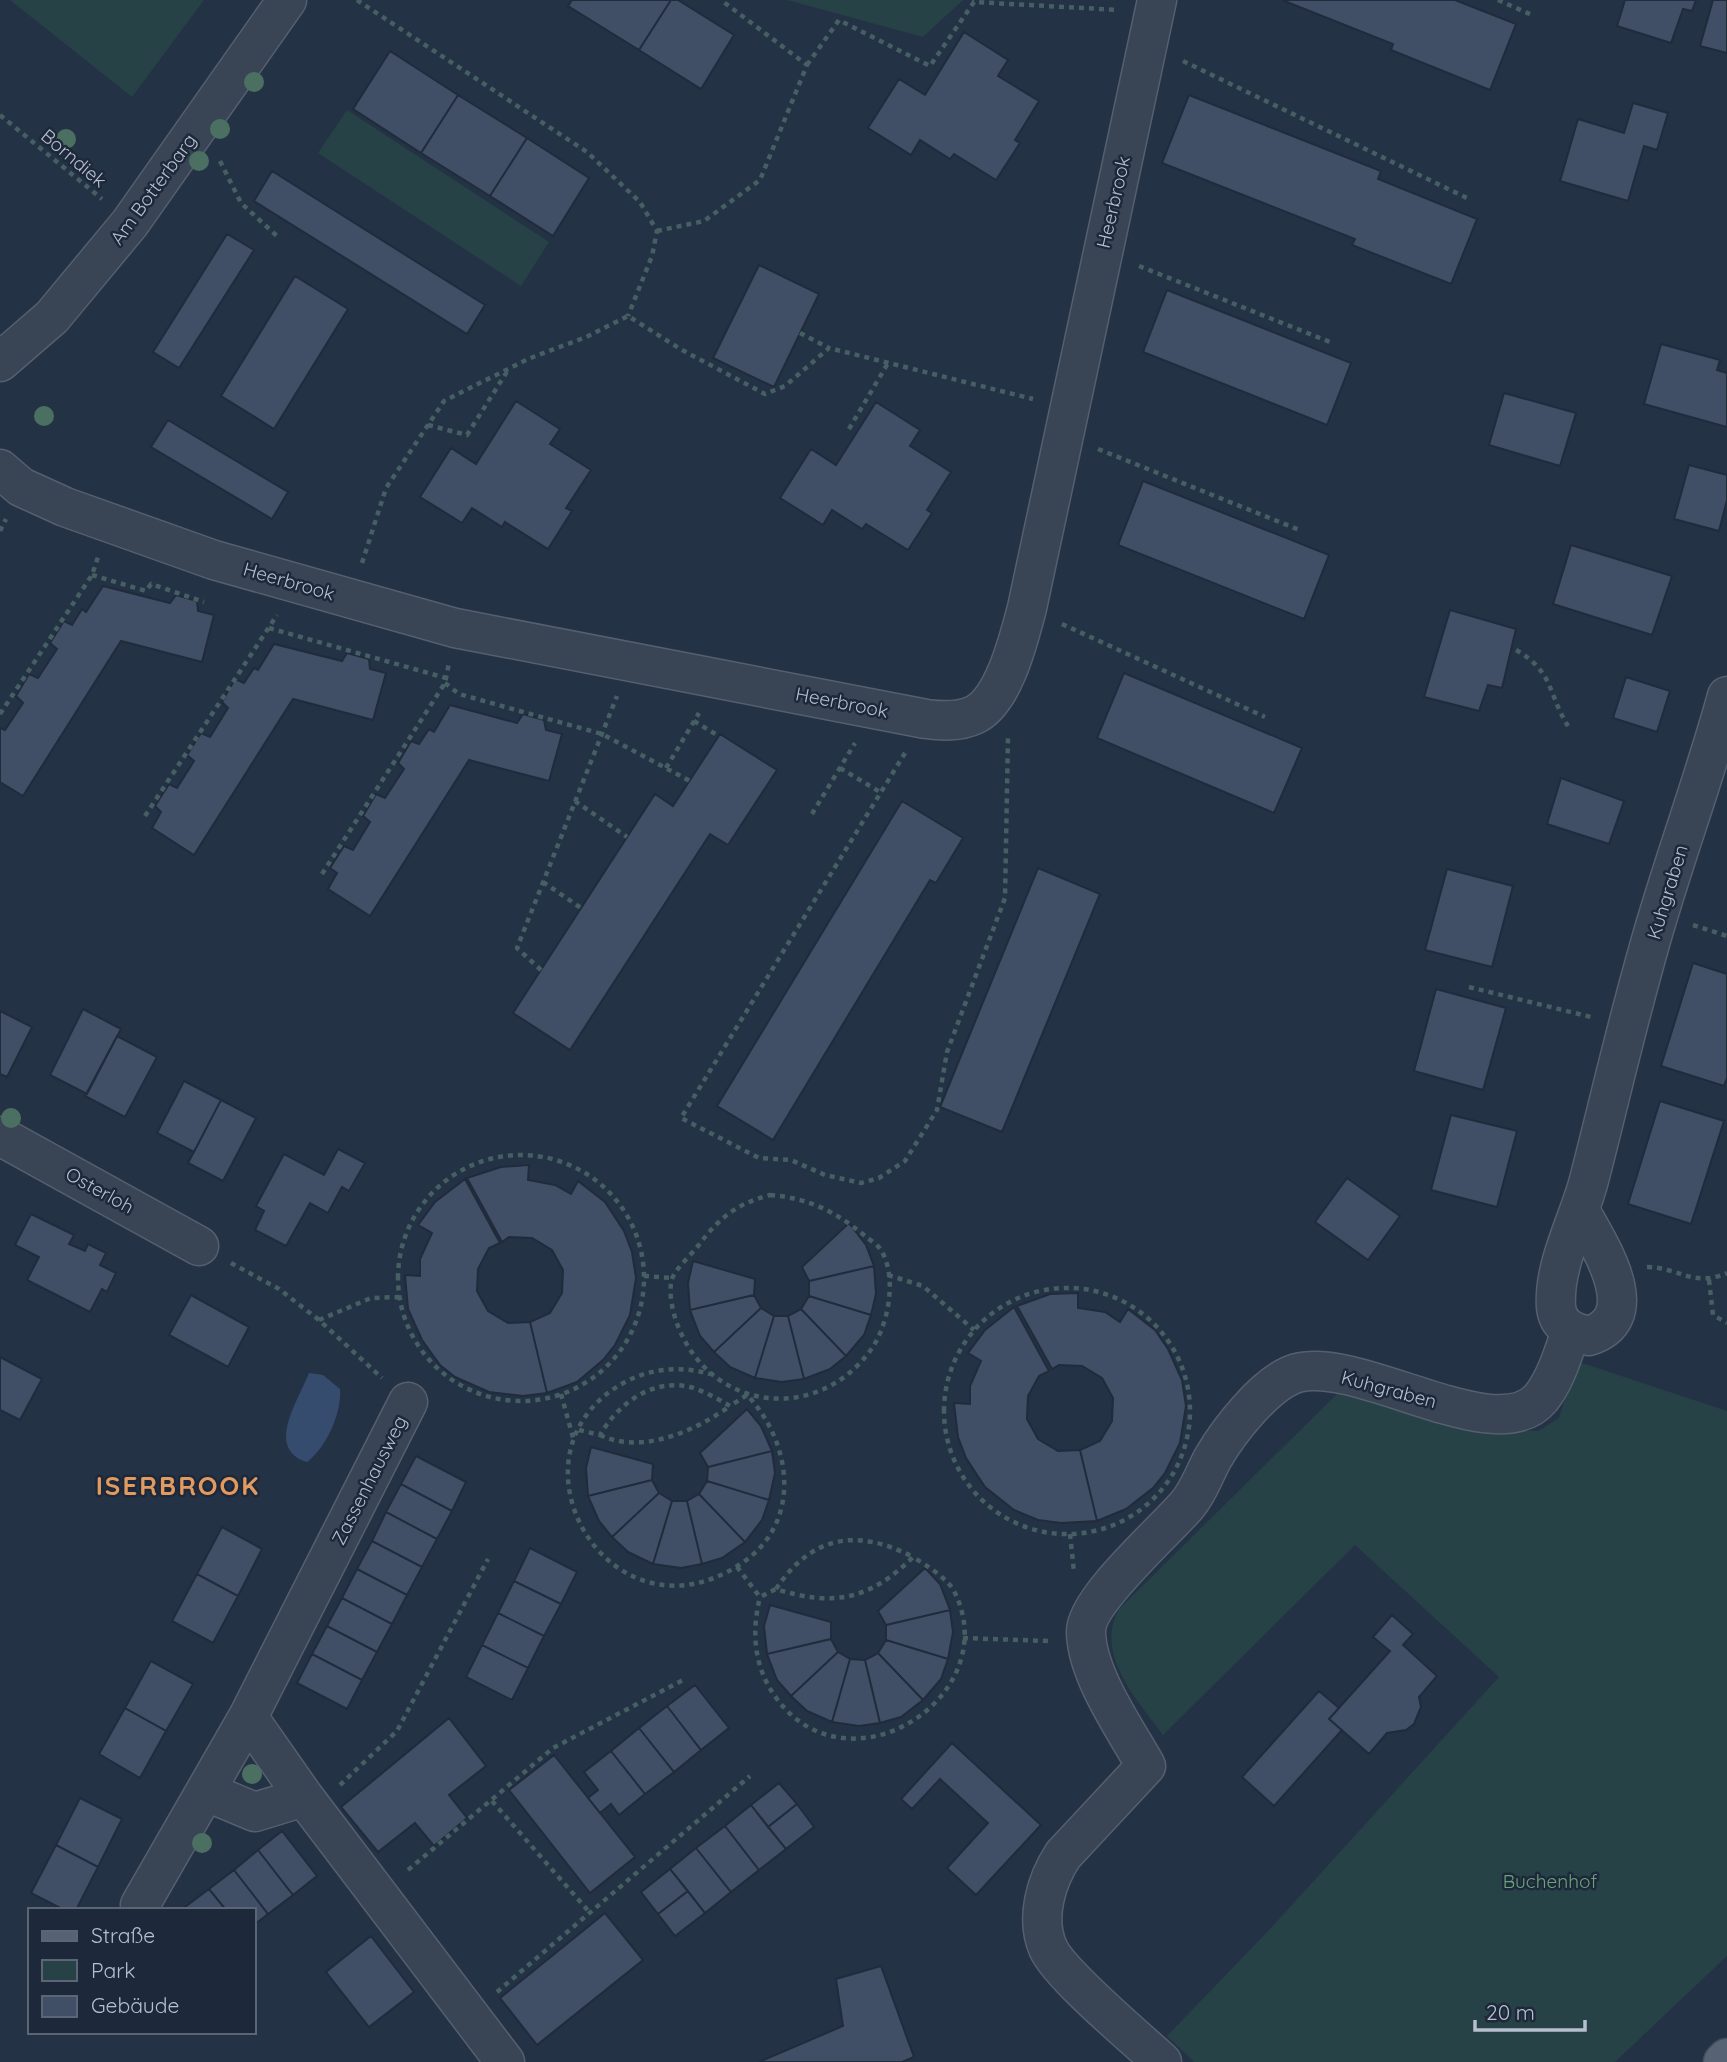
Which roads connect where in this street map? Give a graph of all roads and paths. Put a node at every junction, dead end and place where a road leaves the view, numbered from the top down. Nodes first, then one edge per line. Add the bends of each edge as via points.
1 (287, 0) edge
2 (357, 0) edge
3 (721, 0) edge
4 (1498, 0) edge
5 (1532, 15) dead end
6 (1153, 18) edge
7 (807, 65) junction
8 (0, 115) edge
9 (201, 122) junction
10 (1469, 198) dead end
11 (130, 223) junction
12 (657, 231) junction
13 (278, 237) dead end
14 (1102, 251) junction
15 (628, 316) junction
16 (800, 334) dead end
17 (1331, 342) dead end
18 (829, 348) junction
19 (0, 362) edge
20 (888, 363) junction
21 (508, 369) junction
22 (1065, 421) junction
23 (428, 425) junction
24 (849, 429) dead end
25 (0, 469) edge
26 (108, 522) junction
27 (1302, 531) dead end
28 (92, 575) junction
29 (298, 583) junction
30 (352, 598) junction
31 (204, 601) dead end
32 (1027, 608) junction
33 (268, 628) junction
34 (455, 628) junction
35 (1516, 650) dead end
36 (720, 679) junction
37 (445, 681) junction
38 (1727, 696) edge
39 (989, 704) junction
40 (877, 708) junction
41 (0, 713) edge
42 (1265, 717) dead end
43 (926, 719) junction
44 (694, 721) junction
45 (1568, 726) dead end
46 (602, 733) junction
47 (717, 735) dead end
48 (666, 768) junction
49 (840, 768) junction
50 (690, 781) dead end
51 (880, 792) junction
52 (575, 801) junction
53 (812, 814) dead end
54 (145, 816) dead end
55 (627, 837) dead end
56 (322, 874) dead end
57 (543, 882) junction
58 (581, 908) dead end
59 (541, 970) dead end
60 (1469, 987) dead end
61 (1629, 1027) junction
62 (0, 1136) edge
63 (1581, 1212) junction
64 (199, 1246) joint
65 (1727, 1273) edge
66 (888, 1275) junction
67 (644, 1276) junction
68 (672, 1278) junction
69 (1709, 1279) junction
70 (1614, 1280) junction
71 (400, 1297) junction
72 (319, 1320) junction
73 (1727, 1323) edge
74 (974, 1330) junction
75 (1571, 1331) junction
76 (710, 1374) junction
77 (561, 1394) junction
78 (747, 1395) junction
79 (408, 1402) joint
80 (730, 1406) junction
81 (579, 1430) junction
82 (600, 1435) junction
83 (574, 1442) junction
84 (913, 1557) junction
85 (488, 1559) dead end
86 (737, 1567) junction
87 (776, 1589) junction
88 (760, 1597) junction
89 (963, 1638) junction
90 (1088, 1643) junction
91 (685, 1679) dead end
92 (248, 1717) junction
93 (750, 1776) dead end
94 (207, 1792) junction
95 (492, 1801) junction
96 (309, 1804) junction
97 (378, 1895) junction
98 (140, 1905) dead end
99 (591, 1914) junction
100 (469, 2015) junction
101 (1727, 2058) edge
102 (505, 2062) edge
103 (1162, 2062) edge
104 (1723, 2062) edge

1 - 9 street, Am Botterbarg
2 - 12 path via 587,152 640,202
3 - 7 path
4 - 5 path
6 - 7 path via 974,2 930,66 839,20
6 - 10 path
6 - 14 street, Heerbrook
7 - 12 path via 760,180 704,221
8 - 11 path, Borndiek
9 - 11 street, Am Botterbarg
9 - 13 path via 241,203
11 - 19 street, Am Botterbarg via 52,317
12 - 15 path
14 - 17 path
14 - 22 street, Heerbrook
15 - 18 path via 682,351 765,394 785,386
15 - 21 path
16 - 18 path
18 - 20 path
20 - 22 path
20 - 24 path
21 - 23 path via 444,401
21 - 23 path via 467,435
22 - 27 path
22 - 32 street, Heerbrook
23 - 30 path via 386,488
25 - 26 street, Heerbrook via 21,487
26 - 28 path
26 - 29 street, Heerbrook via 214,560
28 - 31 path via 146,591 151,584
28 - 41 path
29 - 30 street, Heerbrook
29 - 33 path
30 - 34 street, Heerbrook
32 - 39 street, Heerbrook via 1013,657
32 - 42 path
33 - 37 path
33 - 54 path
34 - 36 street, Heerbrook
34 - 37 path
35 - 45 path via 1546,673
36 - 40 street, Heerbrook
36 - 44 path
37 - 46 path via 459,694
37 - 56 path
38 - 61 street, Kuhgraben via 1658,915
39 - 43 street, Heerbrook via 976,715 959,720
39 - 51 path via 1008,726 1005,898 947,1052 937,1110 905,1161 879,1178 861,1183 790,1160 759,1158 681,1118
40 - 43 street, Heerbrook
40 - 49 path
43 - 51 path
44 - 47 path
44 - 48 path
46 - 48 path
46 - 52 path
48 - 50 path
49 - 51 path
49 - 53 path
52 - 55 path
52 - 57 path
57 - 58 path
57 - 59 path via 517,948
60 - 61 path
61 - 63 street, Kuhgraben
62 - 64 street, Osterloh
63 - 70 street
63 - 75 street, Kuhgraben via 1556,1294 1560,1320
64 - 72 path, Zassenhausweg via 279,1289
65 - 69 path
66 - 68 path via 881,1249 846,1220 806,1199 769,1195 729,1210
66 - 74 path via 923,1286
66 - 78 path via 884,1323 860,1365 841,1381 807,1395 771,1399
67 - 68 path
67 - 71 path via 640,1244 614,1197 572,1166 520,1155 469,1167 428,1198 403,1244
67 - 77 path via 636,1323 624,1346 585,1383
68 - 76 path via 680,1331 695,1359
69 - 70 path via 1694,1280 1646,1267
69 - 73 path via 1713,1315
70 - 75 street via 1617,1304 1605,1328 1589,1336
71 - 72 path via 371,1298
71 - 77 path via 405,1320 423,1351 447,1377 468,1389 514,1401
72 - 79 path, Zassenhausweg
74 - 74 path via 1017,1298 1068,1287 1094,1290 1142,1312 1175,1352 1190,1402 1182,1454 1154,1498 1115,1524 1070,1534 1019,1524 977,1495 951,1451 944,1400 954,1363
75 - 90 street, Kuhgraben via 1558,1369 1539,1401 1496,1416 1467,1412 1365,1378 1319,1371 1296,1374 1275,1386 1222,1442 1194,1496 1106,1591 1086,1629
76 - 78 path
76 - 81 path via 683,1369 637,1376 598,1402
77 - 83 path
78 - 80 path
78 - 86 path via 775,1432 786,1479 774,1525 761,1546
79 - 92 street, Zassenhausweg
80 - 82 path via 688,1430 639,1444
80 - 82 path via 691,1388 661,1387 629,1401 611,1416
81 - 82 path
81 - 83 path
83 - 86 path via 568,1490 574,1515 603,1558 647,1583 673,1587 698,1584
84 - 87 path via 865,1593 844,1598 800,1596
84 - 87 path via 881,1541 822,1546 788,1571
84 - 89 path via 953,1590
85 - 96 path via 397,1731
86 - 88 path
87 - 88 path
88 - 89 path via 754,1643 767,1686 798,1719 840,1737 884,1735 924,1715 951,1681
89 - 90 path
90 - 103 street via 1113,1708 1146,1766 1053,1870 1044,1900 1044,1934 1056,1962
91 - 95 path via 553,1748
92 - 94 street, Zassenhausweg
92 - 96 street
93 - 99 path
94 - 96 street via 255,1812
94 - 98 street, Zassenhausweg
95 - 97 path
95 - 99 path
96 - 97 street
97 - 100 street
99 - 100 path
100 - 102 street
101 - 104 main road

